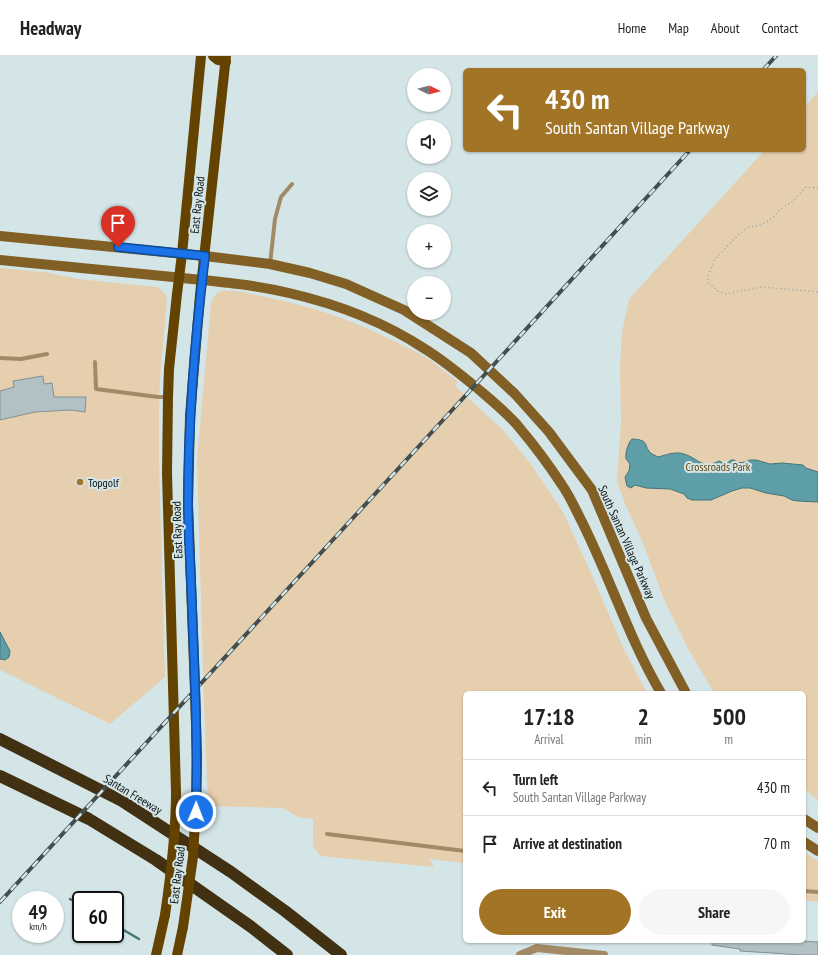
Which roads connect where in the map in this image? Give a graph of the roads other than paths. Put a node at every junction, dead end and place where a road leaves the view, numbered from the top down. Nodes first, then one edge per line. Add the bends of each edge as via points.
1 (201, 56) edge
2 (213, 56) edge
3 (226, 59) edge
4 (292, 184) dead end
5 (0, 236) edge
6 (182, 254) junction
7 (205, 256) junction
8 (0, 260) edge
9 (270, 264) junction
10 (179, 278) junction
11 (202, 280) junction
12 (47, 354) dead end
13 (0, 358) edge
14 (95, 362) dead end
15 (168, 397) junction
16 (660, 691) edge
17 (685, 691) edge
18 (0, 739) edge
19 (0, 776) edge
20 (806, 820) edge
21 (818, 828) edge
22 (327, 834) dead end
23 (806, 843) edge
24 (463, 851) edge
25 (818, 851) edge
26 (806, 891) edge
27 (818, 892) edge
28 (156, 955) edge
29 (177, 955) edge
30 (287, 955) edge
31 (341, 955) edge
32 (520, 955) edge
33 (604, 955) edge

1 - 6 main road, East Ray Road
2 - 3 main road via 218,60
3 - 7 main road, East Ray Road
4 - 9 lane via 281,197 275,219
5 - 6 main road, South Santan Village Parkway
6 - 7 main road, South Santan Village Parkway
6 - 10 main road, East Ray Road
7 - 9 main road, South Santan Village Parkway
7 - 11 main road, East Ray Road
8 - 10 main road
9 - 17 main road, South Santan Village Parkway via 346,284 404,310 471,353 516,394 549,432 592,490 646,618
10 - 11 main road
10 - 15 main road, East Ray Road
11 - 16 main road via 289,293 377,322 408,338 444,362 497,406 517,426 563,487 584,525 636,645
11 - 29 main road, East Ray Road, bridge via 190,416 188,504 197,757 196,803 193,857
12 - 13 lane via 21,359
14 - 15 lane via 96,389
15 - 28 main road, East Ray Road, bridge via 176,814 169,891
18 - 31 highway, Santan Freeway via 122,801 231,872
19 - 30 highway via 88,819 156,860
20 - 21 main road
22 - 24 lane
23 - 25 main road
26 - 27 lane
32 - 33 street via 537,948

